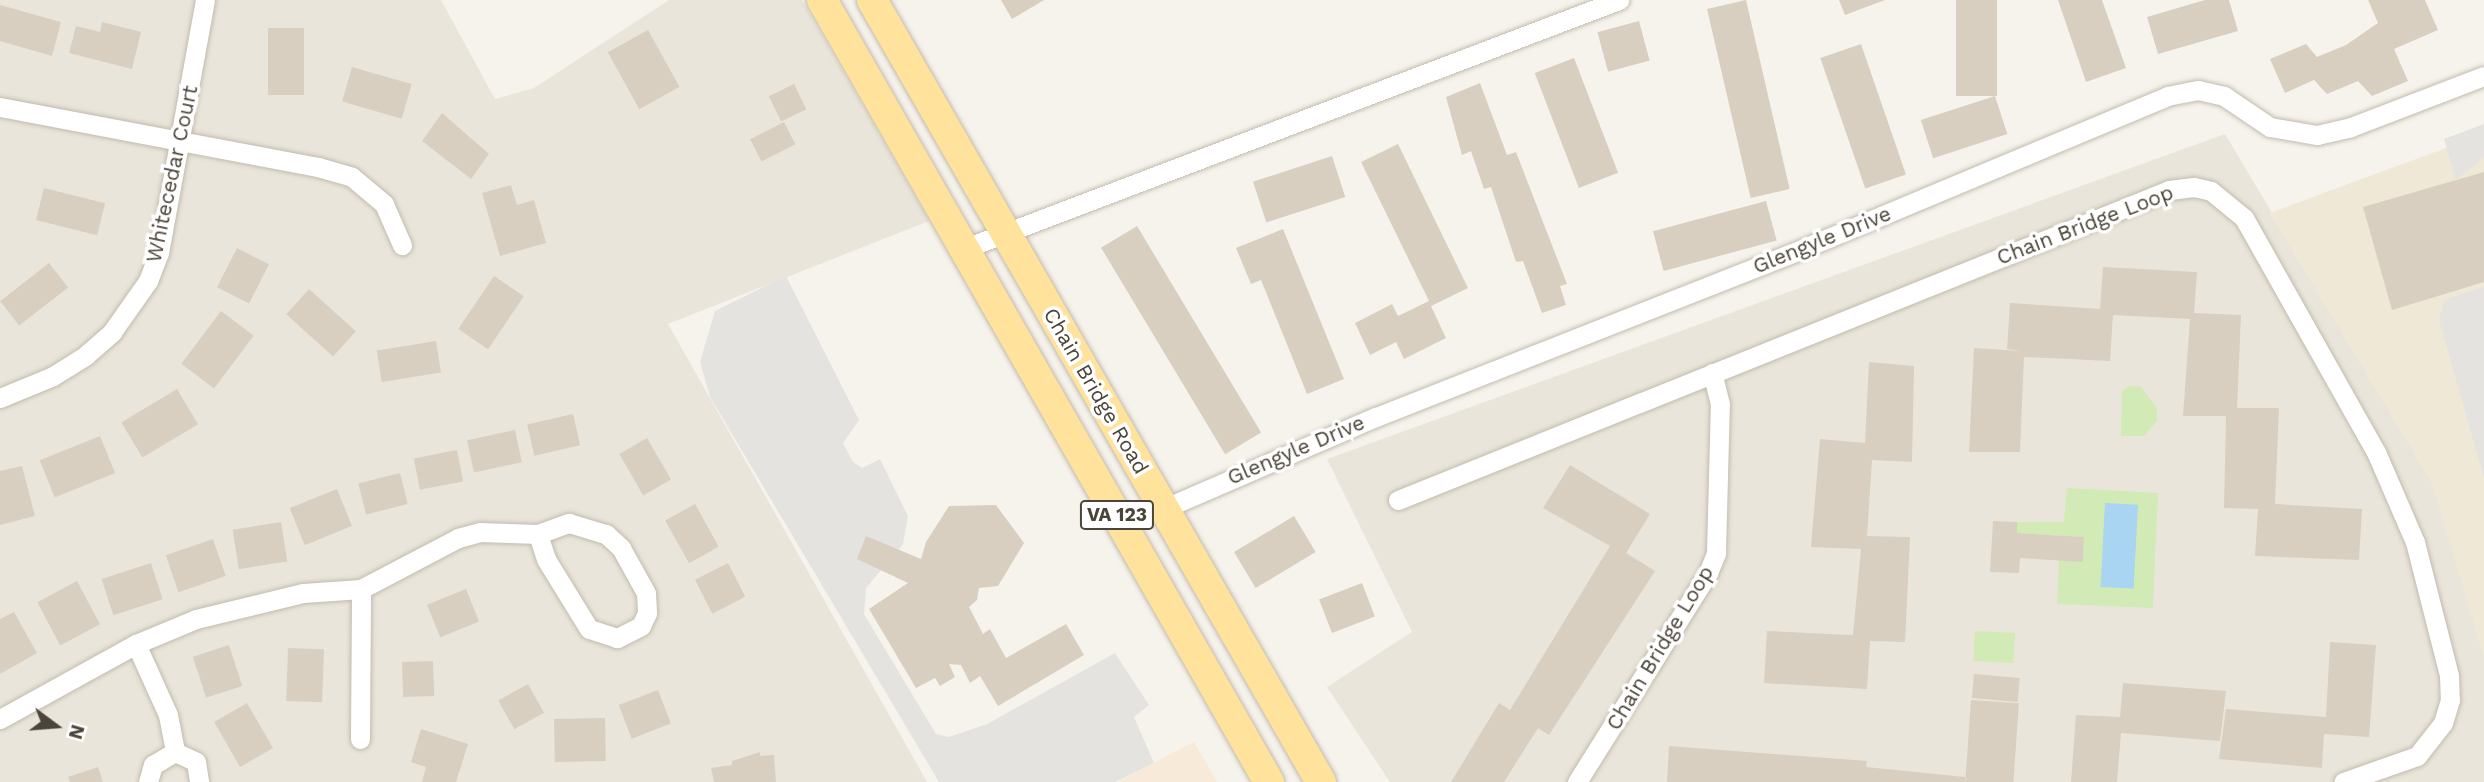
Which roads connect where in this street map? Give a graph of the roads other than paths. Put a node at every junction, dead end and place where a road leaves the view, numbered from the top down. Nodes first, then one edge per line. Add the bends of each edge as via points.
1 (205, 0) edge
2 (822, 0) edge
3 (872, 0) edge
4 (1619, 0) edge
5 (2484, 76) edge
6 (0, 107) edge
7 (180, 140) junction
8 (1004, 232) junction
9 (402, 245) dead end
10 (963, 249) junction
11 (1712, 373) junction
12 (0, 398) edge
13 (1398, 500) dead end
14 (1163, 509) junction
15 (538, 534) junction
16 (361, 589) junction
17 (136, 643) junction
18 (0, 719) edge
19 (360, 739) dead end
20 (175, 752) junction
21 (148, 782) edge
22 (200, 782) edge
23 (1269, 782) edge
24 (1321, 782) edge
25 (1577, 782) edge
26 (2343, 782) edge

1 - 7 street, Whitecedar Court
2 - 10 main road, Chain Bridge Road / VA 123
3 - 8 main road, Chain Bridge Road / VA 123
4 - 8 street
5 - 14 street, Glengyle Drive via 2351,127 2317,135 2270,127 2224,96 2198,90 2167,96 1802,249 1376,417
6 - 7 street
7 - 9 street via 352,177 384,204
7 - 12 street, Whitecedar Court via 159,253 132,307 86,355 53,376
8 - 10 street
8 - 14 main road, Chain Bridge Road / VA 123
10 - 23 main road, Chain Bridge Road / VA 123
11 - 13 street
11 - 25 street, Chain Bridge Loop via 1720,404 1716,553
11 - 26 street, Chain Bridge Loop via 2169,190 2194,187 2229,202 2244,218 2376,452 2415,542 2449,676 2451,700 2443,723 2417,756
14 - 24 main road, Chain Bridge Road / VA 123
15 - 15 street via 569,523 606,534 621,548 646,593 647,613 640,626 617,638 589,629 547,559
15 - 16 street via 480,532 458,538
16 - 17 street via 244,604
16 - 19 street
17 - 18 street via 37,703
17 - 20 street via 168,715
20 - 21 street via 153,765
20 - 22 street via 197,762

